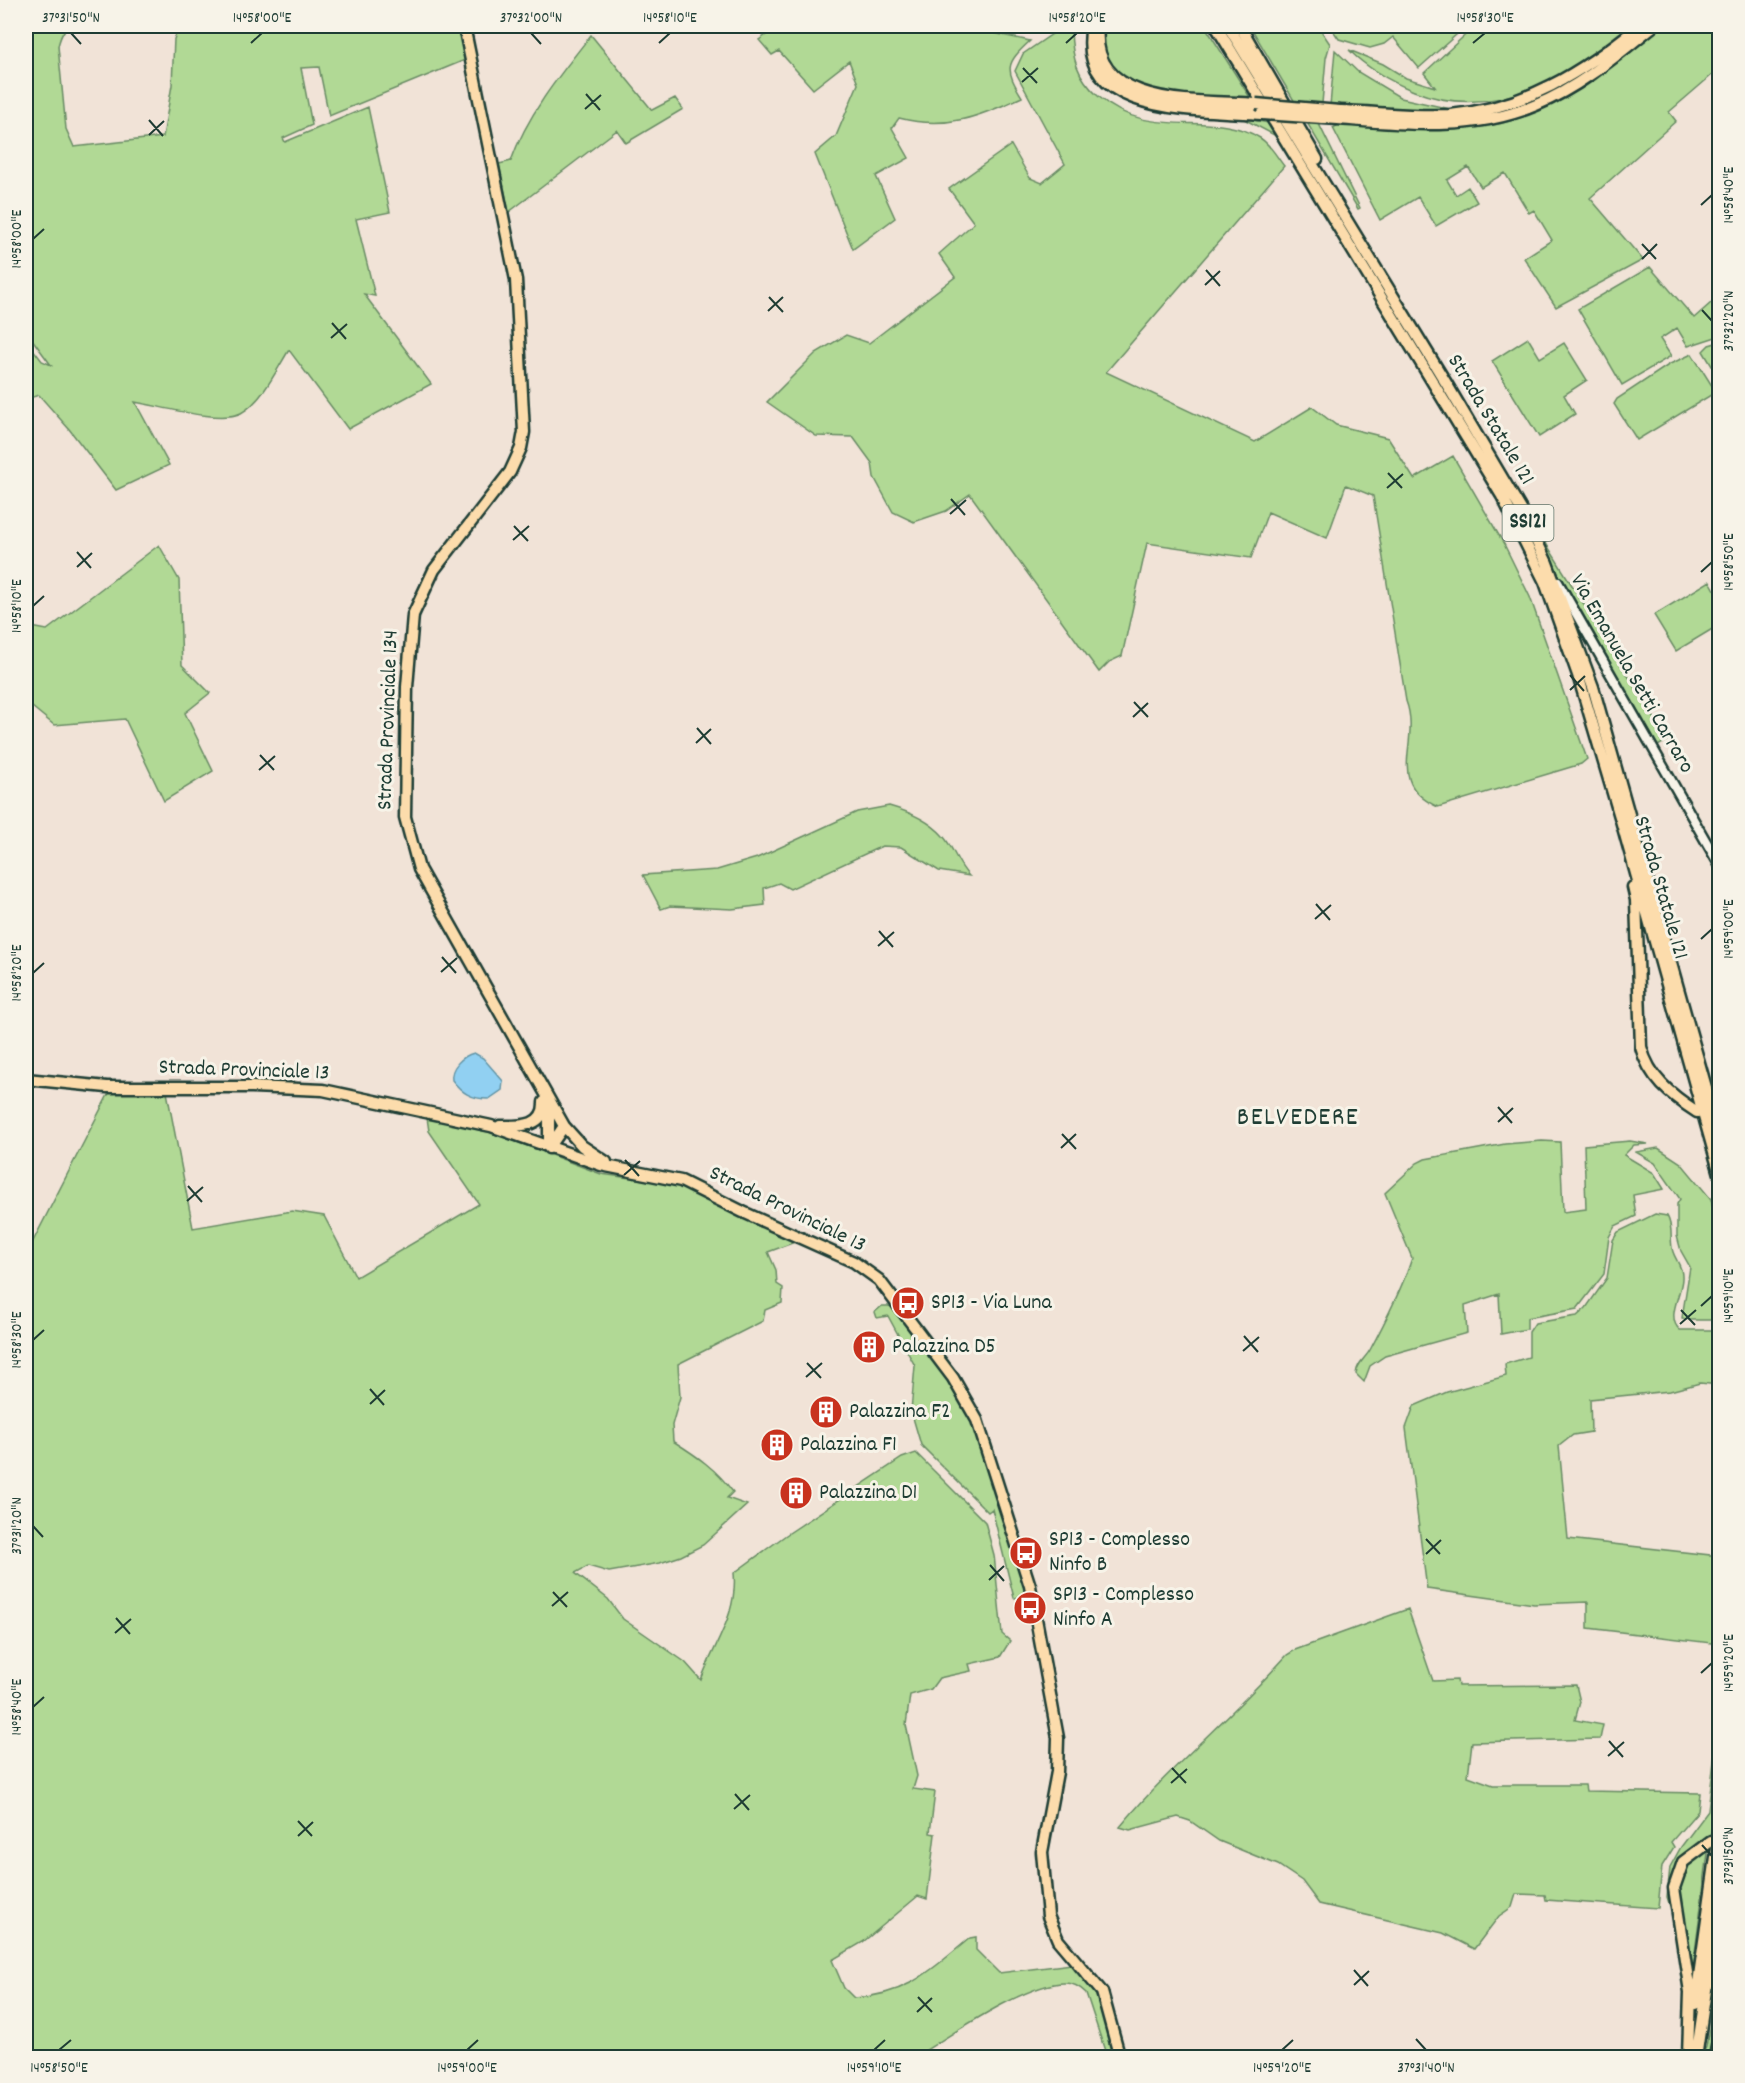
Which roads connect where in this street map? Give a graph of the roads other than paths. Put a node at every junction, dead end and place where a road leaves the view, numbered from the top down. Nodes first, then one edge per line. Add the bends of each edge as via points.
1 (464, 26) edge
2 (1087, 26) edge
3 (1092, 26) edge
4 (1098, 26) edge
5 (1209, 26) edge
6 (1216, 26) edge
7 (1228, 26) edge
8 (1240, 26) edge
9 (1639, 26) edge
10 (1653, 26) edge
11 (1089, 44) junction
12 (1259, 109) junction
13 (1339, 115) junction
14 (1274, 121) junction
15 (1396, 301) junction
16 (1547, 563) junction
17 (1621, 820) junction
18 (1719, 866) edge
19 (525, 1057) junction
20 (26, 1079) edge
21 (544, 1099) junction
22 (1697, 1112) dead end
23 (491, 1126) junction
24 (564, 1126) junction
25 (1719, 1137) edge
26 (549, 1148) junction
27 (616, 1169) junction
28 (1719, 1174) edge
29 (1719, 1829) edge
30 (1711, 1841) dead end
31 (1719, 1895) edge
32 (1719, 1966) edge
33 (1704, 2005) junction
34 (1719, 2022) edge
35 (1690, 2057) edge
36 (1120, 2058) edge
37 (1714, 2058) edge

1 - 19 main road, Strada Provinciale 134 via 516,280 524,432 521,448 503,484 434,570 412,615 405,817 419,869
2 - 11 main road
3 - 11 main road
4 - 12 main road via 1102,61 1114,79 1133,91
5 - 14 main road
6 - 14 main road, Strada Statale 121 / SS121
7 - 15 main road, Strada Statale 121 / SS121
8 - 15 main road via 1372,251
9 - 13 main road via 1562,81 1508,105 1448,115
10 - 13 main road via 1565,90 1510,114 1420,125
11 - 12 main road via 1102,78 1131,98 1175,107
12 - 13 main road, bridge
14 - 17 main road, Strada Statale 121 / SS121 via 1528,544 1566,638
15 - 16 main road, Strada Statale 121 / SS121 via 1523,513
16 - 18 street, Via Emanuela Setti Carraro
16 - 25 main road, Strada Statale 121 / SS121 via 1593,687
17 - 22 main road via 1620,840 1636,900 1641,1047 1645,1063 1666,1089
17 - 28 main road, Strada Statale 121 / SS121
19 - 21 main road
19 - 24 main road
20 - 23 main road, Strada Provinciale 13 via 107,1087 323,1090
21 - 23 main road via 543,1113 532,1124
21 - 26 main road via 549,1116
23 - 26 main road, Strada Provinciale 13
24 - 26 main road
24 - 27 main road via 582,1146
26 - 27 main road, Strada Provinciale 13
27 - 36 main road, Strada Provinciale 13 via 681,1180 869,1272 894,1296 977,1420 1030,1586 1058,1738 1057,1772 1042,1852 1048,1916 1058,1940 1102,1992
29 - 35 main road
30 - 35 main road via 1683,1862 1674,1888 1690,1992
31 - 33 main road
32 - 33 main road
33 - 35 main road
34 - 37 street

